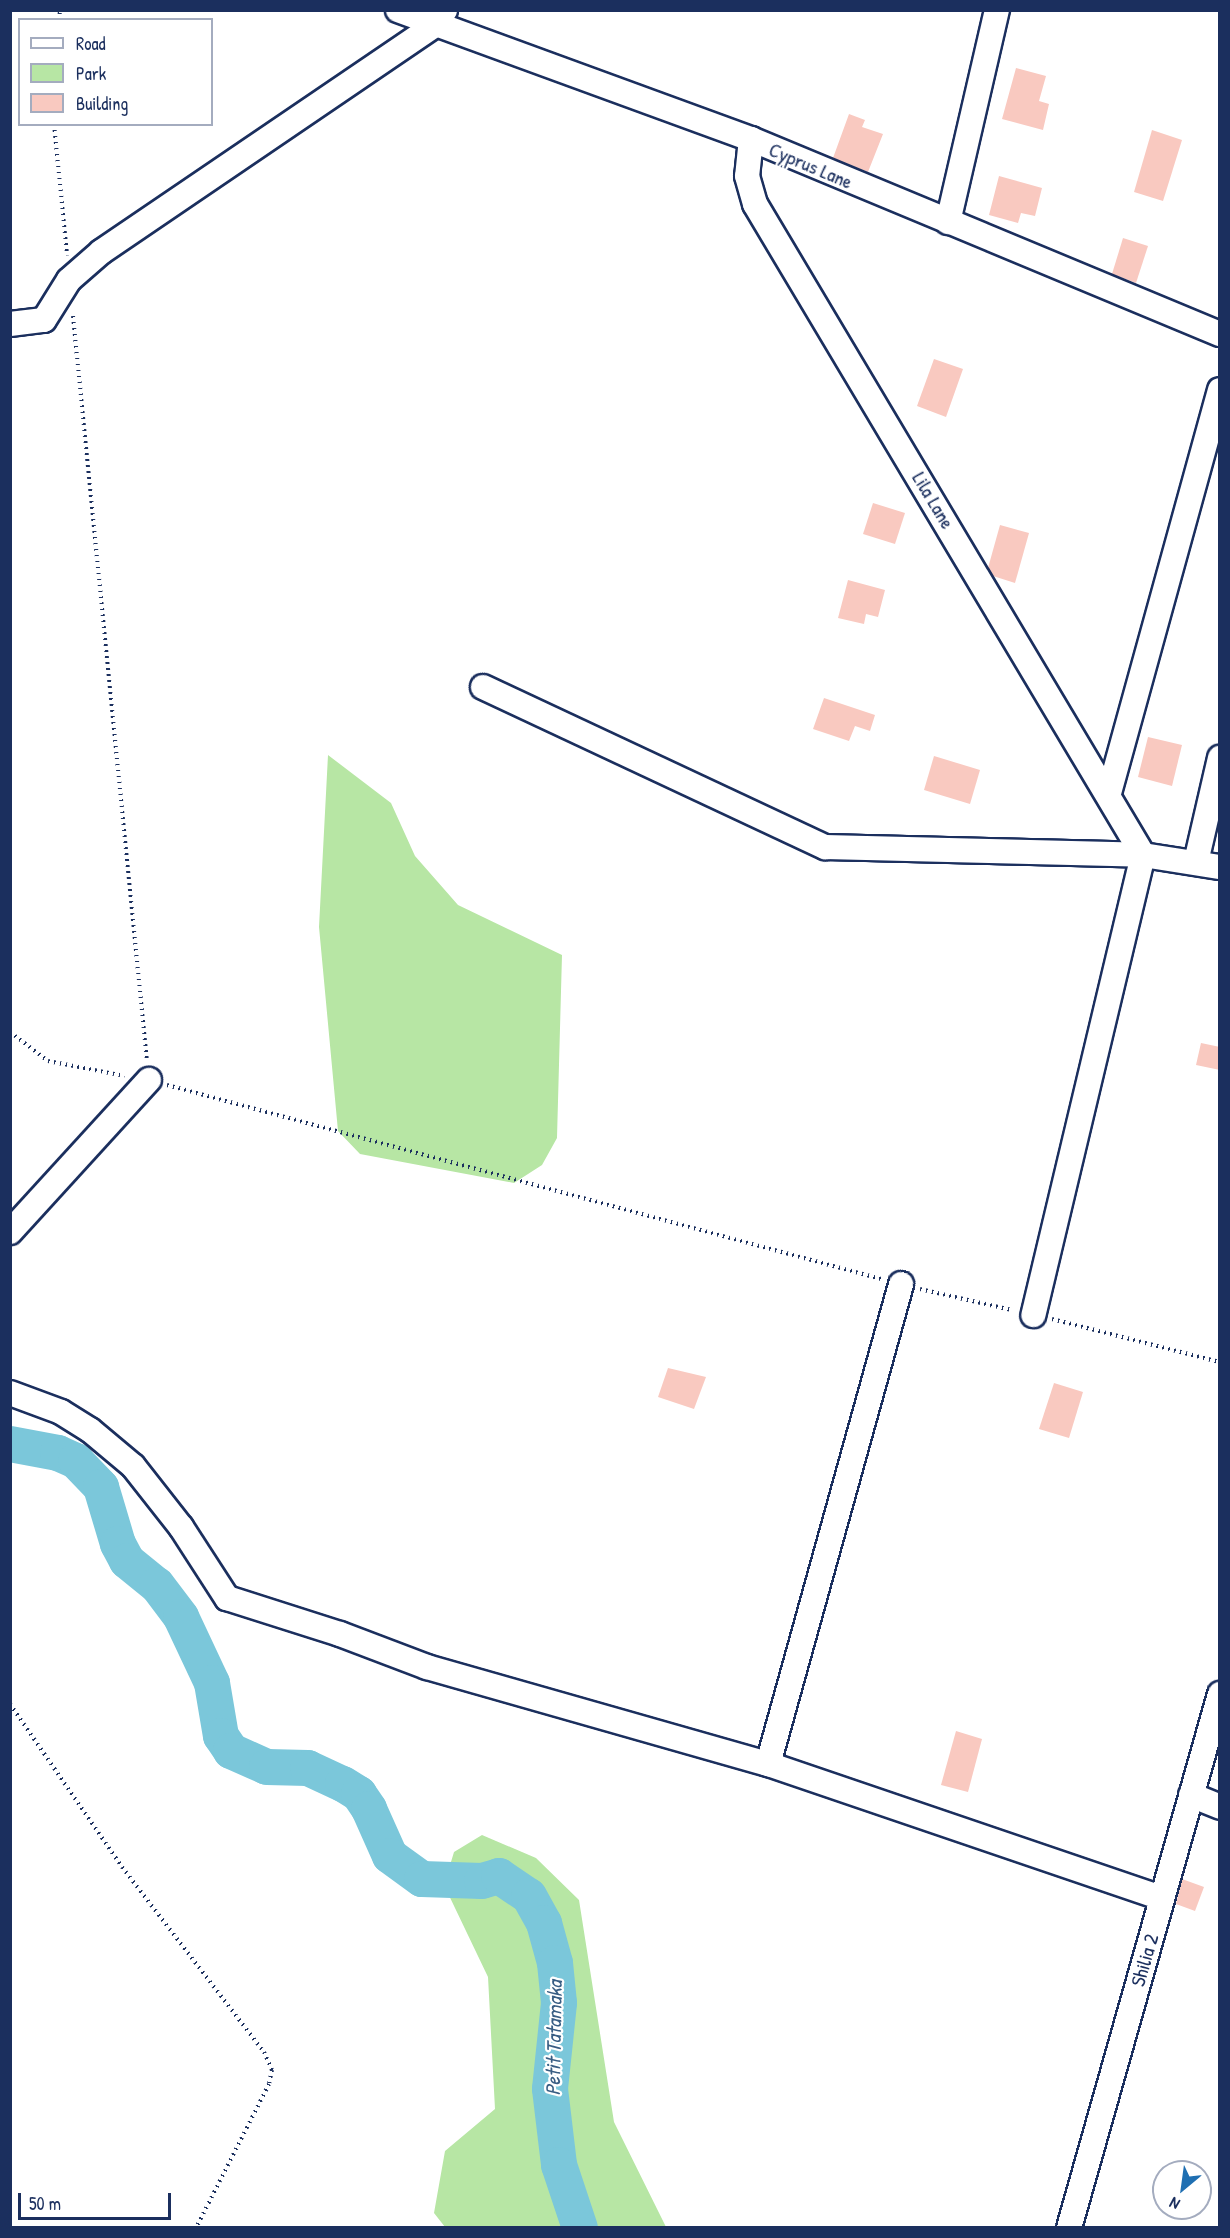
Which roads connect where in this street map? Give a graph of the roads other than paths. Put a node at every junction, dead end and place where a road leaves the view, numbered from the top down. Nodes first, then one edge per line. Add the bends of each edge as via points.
1 (398, 10) edge
2 (997, 10) edge
3 (440, 18) edge
4 (751, 139) junction
5 (948, 222) junction
6 (10, 324) edge
7 (1220, 334) edge
8 (1220, 390) edge
9 (483, 687) dead end
10 (1220, 758) edge
11 (1109, 793) junction
12 (1143, 855) junction
13 (1196, 862) junction
14 (1220, 867) edge
15 (149, 1080) road end
16 (10, 1232) edge
17 (901, 1284) road end
18 (1033, 1315) road end
19 (10, 1393) edge
20 (1220, 1694) edge
21 (768, 1764) junction
22 (1191, 1795) junction
23 (1220, 1808) edge
24 (1161, 1898) junction
25 (1069, 2228) edge

1 - 3 street, Cyprus Lane
2 - 5 street
3 - 4 street, Cyprus Lane
3 - 6 street via 101,252 69,280 44,321
4 - 5 street, Cyprus Lane
4 - 11 street, Lila Lane via 747,176 755,204
5 - 7 street, Cyprus Lane
8 - 11 street
9 - 12 street via 825,847
10 - 13 street
11 - 12 street, Lila Lane
12 - 13 street
12 - 18 street
13 - 14 street
15 - 16 street
17 - 21 street
19 - 21 street via 61,1412 133,1466 181,1527 227,1598 427,1667
20 - 22 street, Shilia 2
21 - 24 street
22 - 23 street
22 - 24 street, Shilia 2
24 - 25 street, Shilia 2

